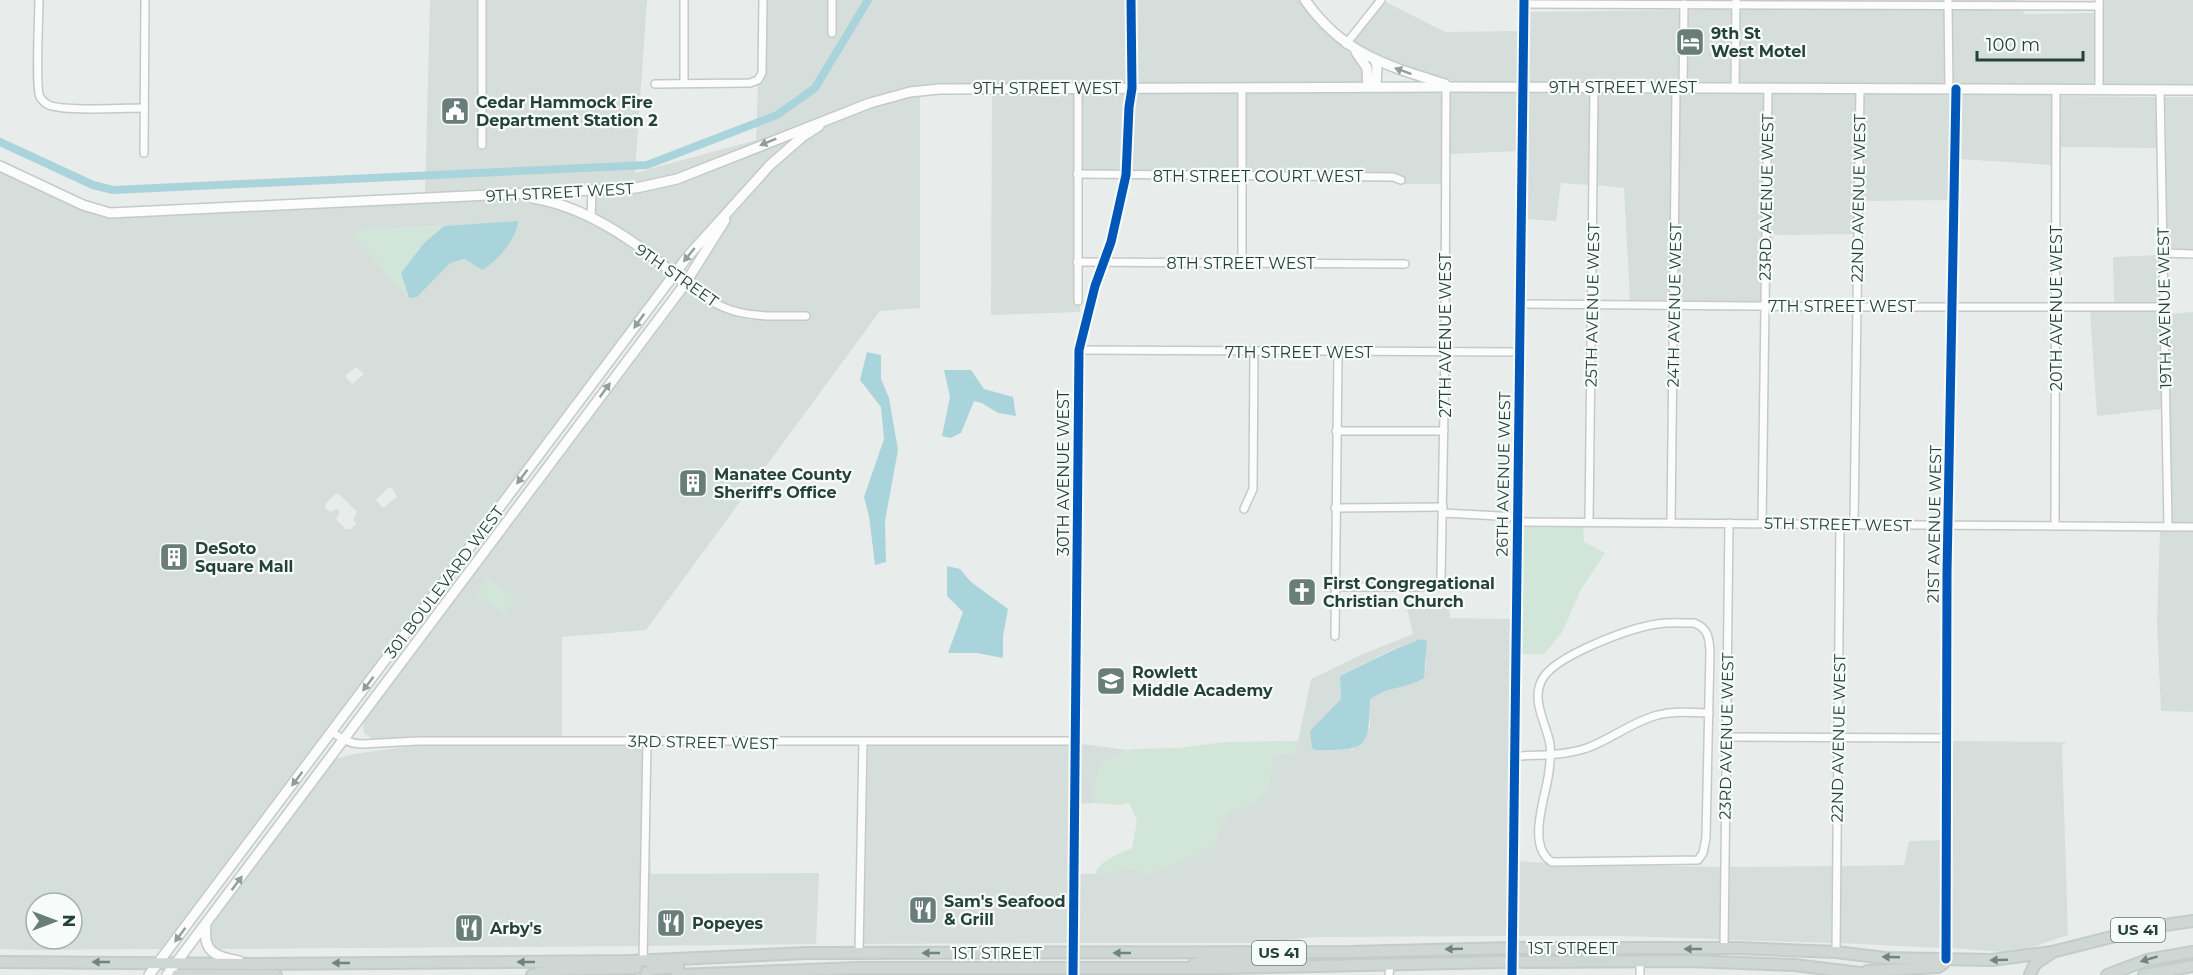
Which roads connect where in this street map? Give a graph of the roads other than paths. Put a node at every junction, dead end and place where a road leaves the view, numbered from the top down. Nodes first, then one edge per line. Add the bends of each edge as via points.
1 (39, 0) edge
2 (145, 0) edge
3 (482, 0) edge
4 (684, 0) edge
5 (763, 0) edge
6 (832, 0) edge
7 (1131, 0) edge
8 (1305, 0) edge
9 (1381, 0) edge
10 (1524, 2) edge
11 (1736, 2) edge
12 (1948, 3) edge
13 (2099, 3) edge
14 (1684, 4) junction
15 (832, 33) dead end
16 (1346, 44) junction
17 (1355, 50) junction
18 (1375, 60) junction
19 (684, 83) junction
20 (655, 84) dead end
21 (1372, 87) junction
22 (1449, 87) junction
23 (1523, 87) junction
24 (1594, 87) junction
25 (1078, 88) junction
26 (1132, 88) junction
27 (1242, 88) junction
28 (1679, 88) junction
29 (1735, 88) junction
30 (1768, 88) junction
31 (1860, 88) junction
32 (1952, 89) junction
33 (2056, 89) junction
34 (2099, 89) junction
35 (2160, 89) junction
36 (2193, 90) edge
37 (144, 108) junction
38 (842, 114) junction
39 (482, 145) dead end
40 (144, 153) dead end
41 (0, 166) edge
42 (1077, 174) junction
43 (1126, 175) junction
44 (1241, 175) junction
45 (1401, 180) dead end
46 (592, 191) junction
47 (513, 195) junction
48 (734, 206) junction
49 (591, 217) junction
50 (2163, 253) junction
51 (2193, 254) edge
52 (1077, 262) junction
53 (1104, 262) junction
54 (1242, 264) junction
55 (1405, 264) dead end
56 (674, 274) junction
57 (685, 284) junction
58 (1078, 301) dead end
59 (1520, 304) junction
60 (1592, 304) junction
61 (1674, 305) junction
62 (1765, 306) junction
63 (1857, 307) junction
64 (1953, 307) junction
65 (2057, 307) junction
66 (2163, 307) junction
67 (806, 316) dead end
68 (1079, 350) junction
69 (1254, 352) junction
70 (1338, 352) junction
71 (1445, 352) junction
72 (1520, 352) junction
73 (579, 403) junction
74 (590, 411) junction
75 (1336, 430) junction
76 (1444, 431) junction
77 (1335, 508) junction
78 (1244, 509) dead end
79 (1443, 510) junction
80 (1518, 519) junction
81 (1589, 522) junction
82 (1671, 522) junction
83 (1729, 523) junction
84 (1762, 523) junction
85 (1840, 523) junction
86 (1854, 523) junction
87 (1949, 525) junction
88 (2055, 526) junction
89 (2168, 527) junction
90 (2193, 527) edge
91 (1334, 586) junction
92 (1335, 636) dead end
93 (1709, 713) junction
94 (332, 732) junction
95 (1726, 737) junction
96 (1838, 738) junction
97 (1946, 738) junction
98 (344, 740) junction
99 (647, 741) junction
100 (1077, 741) junction
101 (863, 742) junction
102 (1550, 755) junction
103 (1515, 756) junction
104 (2193, 921) edge
105 (207, 923) junction
106 (1512, 948) junction
107 (1724, 948) junction
108 (1388, 951) junction
109 (1836, 952) junction
110 (2052, 952) junction
111 (2193, 952) edge
112 (858, 953) junction
113 (1073, 953) junction
114 (1285, 953) junction
115 (740, 957) junction
116 (1946, 959) junction
117 (643, 961) junction
118 (0, 962) edge
119 (1512, 962) junction
120 (1693, 962) junction
121 (159, 963) junction
122 (176, 963) junction
123 (1640, 963) junction
124 (2193, 966) edge
125 (1182, 968) junction
126 (1389, 970) edge
127 (258, 971) edge
128 (859, 971) edge
129 (964, 971) edge
130 (1073, 971) edge
131 (1297, 971) edge
132 (1858, 972) junction
133 (751, 973) edge
134 (149, 975) edge
135 (167, 975) edge
136 (177, 975) edge
137 (276, 975) edge
138 (532, 975) edge
139 (646, 975) edge
140 (676, 975) edge
141 (1512, 975) edge
142 (1640, 975) edge
143 (1877, 975) edge
144 (2030, 975) edge
145 (2108, 975) edge
146 (2144, 975) edge

1 - 37 street via 39,96 47,105
2 - 37 street
3 - 39 street
4 - 19 street
5 - 19 street via 762,73 758,80
6 - 15 street
7 - 26 main road, 30TH AVENUE WEST
8 - 16 main road
9 - 16 street
10 - 14 street
10 - 23 street, 26TH AVENUE WEST
11 - 12 street
11 - 14 street
11 - 29 street
12 - 13 street
12 - 32 street, 21ST AVENUE WEST
13 - 34 street
14 - 28 street, 24TH AVENUE WEST
16 - 17 main road
17 - 18 main road
17 - 21 main road via 1367,68
18 - 21 main road
22 -> 18 main road
19 - 20 street
21 - 22 main road, 9TH STREET WEST
21 - 27 main road, 9TH STREET WEST
22 - 23 main road, 9TH STREET WEST
22 - 71 street, 27TH AVENUE WEST
23 - 24 main road, 9TH STREET WEST
23 - 59 main road, 26TH AVENUE WEST
24 - 28 main road, 9TH STREET WEST
24 - 60 street, 25TH AVENUE WEST
25 - 26 main road, 9TH STREET WEST
25 - 38 main road, 9TH STREET WEST via 923,91
25 - 42 street
26 - 27 main road, 9TH STREET WEST
26 - 43 main road, 30TH AVENUE WEST
27 - 44 street
28 - 29 main road, 9TH STREET WEST
28 - 61 street, 24TH AVENUE WEST
29 - 30 main road, 9TH STREET WEST
30 - 31 main road, 9TH STREET WEST
30 - 62 street, 23RD AVENUE WEST
31 - 32 main road, 9TH STREET WEST
31 - 63 street, 22ND AVENUE WEST
32 - 33 main road, 9TH STREET WEST
32 - 64 street, 21ST AVENUE WEST
33 - 34 main road, 9TH STREET WEST
33 - 65 street, 20TH AVENUE WEST
34 - 35 main road, 9TH STREET WEST
35 - 36 main road, 9TH STREET WEST
35 - 50 street, 19TH AVENUE WEST
37 - 40 street
38 -> 46 main road, 9TH STREET WEST via 677,179 636,188
38 - 48 main road, 301 BOULEVARD WEST via 784,151
41 - 47 main road, 9TH STREET WEST via 83,205 110,213
42 - 43 street, 8TH STREET COURT WEST
42 - 52 street
43 - 44 street, 8TH STREET COURT WEST
43 - 53 main road, 30TH AVENUE WEST
44 - 45 street, 8TH STREET COURT WEST
44 - 54 street
46 - 47 main road, 9TH STREET WEST
46 - 49 street
47 - 49 main road, 9TH STREET via 555,202
48 -> 56 main road, 301 BOULEVARD WEST
48 - 57 main road, 301 BOULEVARD WEST
49 - 56 main road, 9TH STREET
50 - 51 street
50 - 66 street, 19TH AVENUE WEST
52 - 53 street, 8TH STREET WEST
52 - 58 street
53 - 54 street, 8TH STREET WEST
53 - 68 main road, 30TH AVENUE WEST
54 - 55 street, 8TH STREET WEST
56 - 57 main road, 9TH STREET
56 -> 73 main road, 301 BOULEVARD WEST
57 - 67 street, 9TH STREET via 716,304 742,314
74 -> 57 main road, 301 BOULEVARD WEST
59 - 60 street, 7TH STREET WEST
59 - 72 main road, 26TH AVENUE WEST
60 - 61 street, 7TH STREET WEST
60 - 81 street, 25TH AVENUE WEST
61 - 62 street, 7TH STREET WEST
61 - 82 street, 24TH AVENUE WEST
62 - 63 street, 7TH STREET WEST
62 - 84 street, 23RD AVENUE WEST
63 - 64 street, 7TH STREET WEST
63 - 86 street, 22ND AVENUE WEST
64 - 65 street, 7TH STREET WEST
64 - 87 street, 21ST AVENUE WEST
65 - 66 street, 7TH STREET WEST
65 - 88 street, 20TH AVENUE WEST
66 - 89 street, 19TH AVENUE WEST
68 - 69 street, 7TH STREET WEST
68 - 100 main road, 30TH AVENUE WEST
69 - 70 street, 7TH STREET WEST
69 - 78 street via 1253,489
70 - 71 street, 7TH STREET WEST
70 - 75 street
71 - 72 street, 7TH STREET WEST
71 - 76 street, 27TH AVENUE WEST
72 - 80 main road, 26TH AVENUE WEST
73 - 74 street
73 -> 94 main road, 301 BOULEVARD WEST
74 - 98 main road, 301 BOULEVARD WEST
75 - 76 street
75 - 77 street
76 - 79 street, 27TH AVENUE WEST
77 - 79 street, 5TH STREET WEST
77 - 91 street
79 - 80 street, 5TH STREET WEST
79 - 91 street, 27TH AVENUE WEST via 1439,582 1428,588
80 - 81 street, 5TH STREET WEST
80 - 103 main road, 26TH AVENUE WEST
81 - 82 street, 5TH STREET WEST
82 - 83 street, 5TH STREET WEST
83 - 84 street, 5TH STREET WEST
83 - 95 street, 23RD AVENUE WEST
84 - 85 street, 5TH STREET WEST
85 - 86 street, 5TH STREET WEST
85 - 96 street, 22ND AVENUE WEST
86 - 87 street, 5TH STREET WEST
87 - 88 street, 5TH STREET WEST
87 - 97 street, 21ST AVENUE WEST
88 - 89 street, 5TH STREET WEST
89 - 90 street, 5TH STREET WEST
91 - 92 street
93 - 102 street via 1657,715 1588,748
93 - 102 street via 1709,635 1694,623 1656,624 1595,643 1544,676 1538,701
93 - 102 street via 1706,838 1698,860 1547,859 1538,828
94 - 98 street, 3RD STREET WEST
94 -> 121 main road, 301 BOULEVARD WEST
95 - 96 street
95 - 107 street, 23RD AVENUE WEST
96 - 97 street
96 - 109 street, 22ND AVENUE WEST
97 - 116 street, 21ST AVENUE WEST
98 - 99 street, 3RD STREET WEST via 353,744
105 -> 98 main road, 301 BOULEVARD WEST
99 - 101 street, 3RD STREET WEST
99 - 117 street
100 - 101 street, 3RD STREET WEST
100 - 113 main road, 30TH AVENUE WEST
101 - 112 street
102 - 103 street
103 - 106 main road, 26TH AVENUE WEST
104 - 110 main road, US 41 via 2151,927
105 - 122 main road, 301 BOULEVARD WEST
105 - 127 main road via 206,941 214,953
107 -> 106 main road, 1ST STREET / US 41
106 -> 108 main road, 1ST STREET / US 41
106 - 119 main road, 26TH AVENUE WEST
107 - 109 main road, 1ST STREET / US 41
108 - 114 main road, 1ST STREET / US 41
108 - 131 main road via 1368,958 1302,961
116 -> 109 main road, US 41
109 - 120 main road via 1823,959 1720,956
109 - 132 main road via 1842,964
110 -> 116 main road, US 41 via 2003,960
110 - 144 main road via 2036,964
111 -> 145 main road via 2153,958
113 -> 112 main road, 1ST STREET / US 41
112 - 115 main road, 1ST STREET / US 41
112 - 133 main road via 835,960 757,963
114 -> 113 main road, 1ST STREET / US 41
113 - 130 main road, 30TH AVENUE WEST
114 - 125 main road via 1277,960 1207,960
115 - 117 main road, 1ST STREET / US 41
115 - 139 main road via 714,965 652,969
116 - 132 main road via 1938,967
117 -> 127 main road, 1ST STREET / US 41
117 - 138 main road via 632,968 551,970
121 -> 118 main road, US 41
119 - 123 main road, 1ST STREET / US 41
119 - 126 main road, 1ST STREET / US 41
119 - 141 main road, 26TH AVENUE WEST
120 - 123 main road, 1ST STREET / US 41
120 - 132 main road, 1ST STREET / US 41 via 1773,963
121 - 122 main road, 1ST STREET / US 41
121 - 134 main road, 301 BOULEVARD WEST
122 - 127 main road, 1ST STREET / US 41
122 - 135 main road, 301 BOULEVARD WEST
123 - 142 street
124 - 146 main road
125 - 130 main road, 1ST STREET / US 41
125 - 131 main road, 1ST STREET / US 41
126 - 131 main road, 1ST STREET / US 41
127 - 136 main road, 1ST STREET / US 41
127 - 137 main road, 1ST STREET / US 41
128 - 129 main road, 1ST STREET / US 41
128 - 133 main road, 1ST STREET / US 41
129 - 130 main road, 1ST STREET / US 41
132 - 143 main road, US 41
133 - 140 main road, 1ST STREET / US 41

